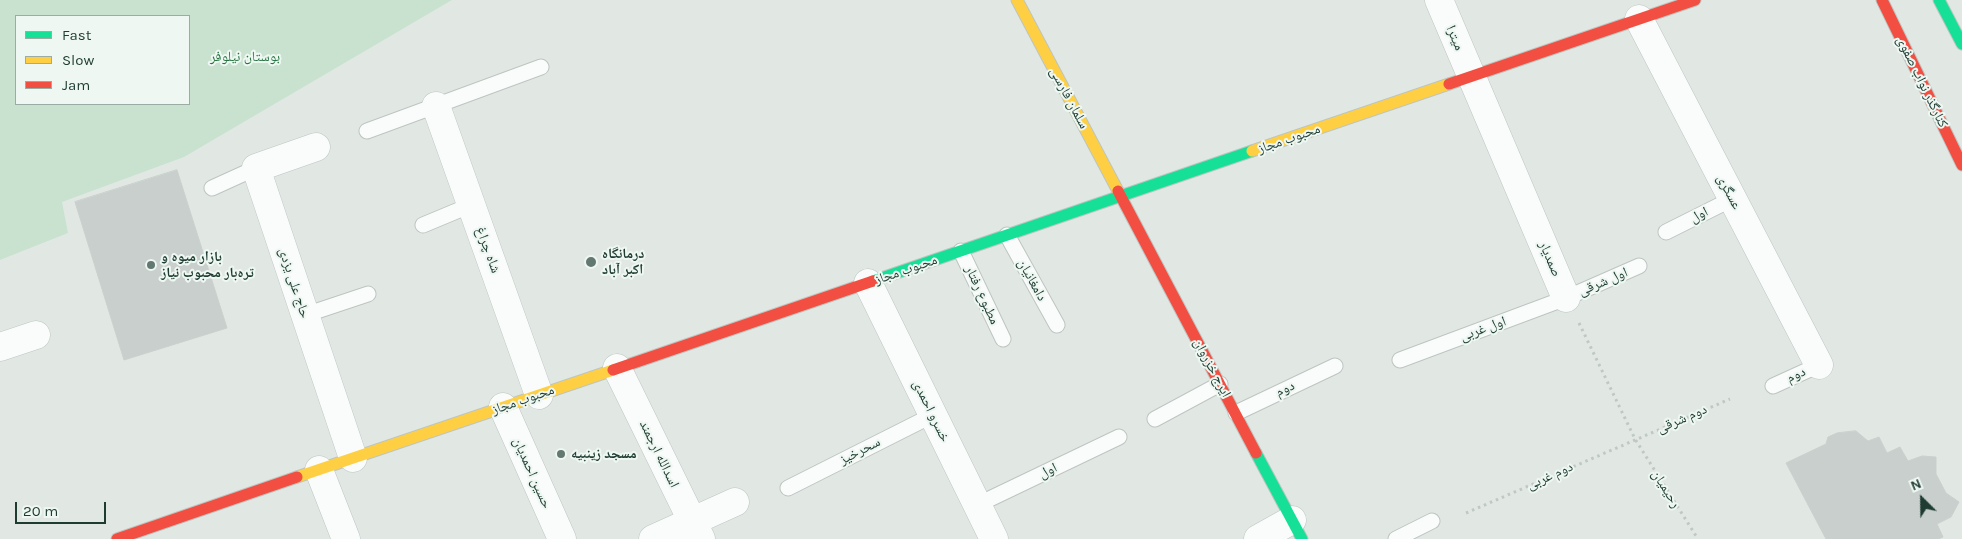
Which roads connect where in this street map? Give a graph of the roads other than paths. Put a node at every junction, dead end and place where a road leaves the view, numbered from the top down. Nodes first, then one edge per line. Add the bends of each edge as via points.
1 (1017, 0) edge
2 (1439, 0) edge
3 (1939, 0) edge
4 (1881, 1) edge
5 (1680, 2) edge
6 (1639, 20) junction
7 (1962, 44) edge
8 (541, 67) dead end
9 (1472, 77) junction
10 (436, 106) junction
11 (367, 131) dead end
12 (316, 147) dead end
13 (1962, 165) edge
14 (256, 168) junction
15 (212, 188) dead end
16 (1121, 196) junction
17 (1732, 199) junction
18 (471, 205) junction
19 (423, 226) dead end
20 (1666, 232) dead end
21 (1007, 235) junction
22 (961, 251) junction
23 (1639, 266) dead end
24 (868, 283) junction
25 (368, 294) dead end
26 (1566, 298) junction
27 (305, 315) junction
28 (1057, 325) dead end
29 (36, 335) dead end
30 (1003, 339) dead end
31 (0, 347) edge
32 (1400, 360) dead end
33 (1819, 365) joint
34 (1335, 366) dead end
35 (617, 368) junction
36 (1220, 384) junction
37 (1773, 386) dead end
38 (539, 395) junction
39 (503, 407) junction
40 (1236, 413) junction
41 (933, 415) junction
42 (1155, 419) dead end
43 (1119, 437) dead end
44 (353, 458) junction
45 (319, 470) junction
46 (788, 488) dead end
47 (735, 502) dead end
48 (977, 505) junction
49 (1432, 521) dead end
50 (1297, 529) edge
51 (696, 530) edge
52 (121, 538) edge
53 (346, 539) edge
54 (562, 539) edge
55 (653, 539) edge
56 (994, 539) edge
57 (1258, 539) edge
58 (1396, 539) edge

1 - 16 main road, سلمان فارسی
2 - 9 street, میترا
3 - 7 main road
4 - 13 main road, کنارگذر نواب صفوی
5 - 6 main road, محبوب مجاز
6 - 9 main road, محبوب مجاز
6 - 17 street, عسگری
8 - 10 lane
9 - 16 main road, محبوب مجاز
9 - 26 street, صمدیار
10 - 11 lane
10 - 18 street, شاه چراغ
12 - 14 street
14 - 15 lane
14 - 27 street, حاج علی یزدی
16 - 21 main road, محبوب مجاز
16 - 36 main road, ایرج خزروان
17 - 20 lane, اول
17 - 33 street, عسگری
18 - 19 lane
18 - 38 street, شاه چراغ
21 - 22 main road, محبوب مجاز
21 - 28 lane, دامغانیان
22 - 24 main road, محبوب مجاز
22 - 30 lane, مطبوع رفتار
23 - 26 lane, اول شرقی
24 - 35 main road, محبوب مجاز
24 - 41 street, خسرو احمدی
25 - 27 lane
26 - 32 lane, اول غربی
27 - 44 street, حاج علی یزدی
29 - 31 street
33 - 37 lane, دوم
34 - 40 lane, دوم
35 - 38 main road, محبوب مجاز
35 - 51 street, اسدالله ارجمند
36 - 40 main road, ایرج خزروان
36 - 42 lane
38 - 39 main road, محبوب مجاز
39 - 44 main road, محبوب مجاز
39 - 54 street, حسین احمدیان
40 - 50 main road, ایرج خزروان
41 - 46 lane, سحرخیز
41 - 48 street, خسرو احمدی
43 - 48 lane, اول
44 - 45 main road, محبوب مجاز
45 - 52 main road, محبوب مجاز
45 - 53 street
47 - 51 street
48 - 56 street, خسرو احمدی
49 - 58 lane
50 - 57 street
51 - 55 street

